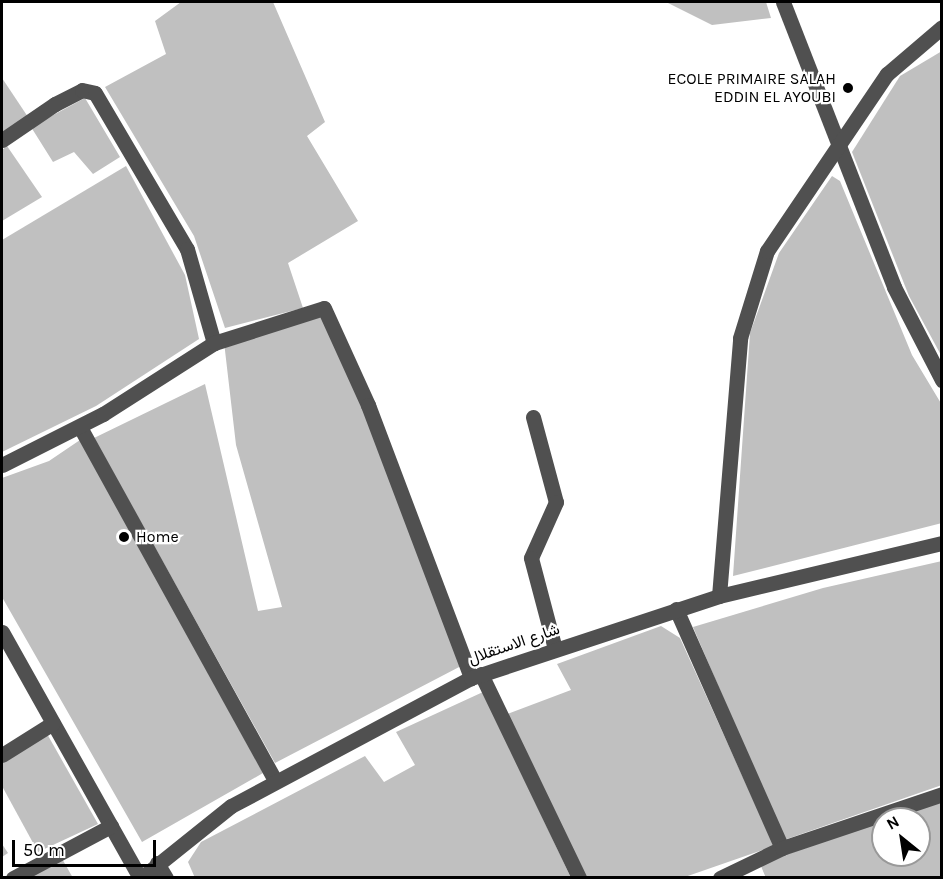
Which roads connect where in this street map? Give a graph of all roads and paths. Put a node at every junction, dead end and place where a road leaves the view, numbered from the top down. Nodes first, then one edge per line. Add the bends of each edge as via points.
1 (783, 2) edge
2 (942, 27) edge
3 (2, 140) edge
4 (841, 146) junction
5 (214, 343) junction
6 (942, 380) edge
7 (533, 417) dead end
8 (80, 427) junction
9 (2, 465) edge
10 (942, 543) edge
11 (719, 596) junction
12 (676, 609) junction
13 (2, 632) edge
14 (555, 649) junction
15 (476, 676) junction
16 (53, 723) junction
17 (2, 755) edge
18 (275, 780) junction
19 (942, 794) edge
20 (111, 826) junction
21 (782, 848) junction
22 (157, 863) junction
23 (13, 878) edge
24 (141, 878) edge
25 (166, 878) edge
26 (579, 878) edge
27 (720, 878) edge

1 - 4 street
2 - 4 street via 887,74
3 - 5 street via 82,90 95,93 187,249
4 - 6 street via 894,287
4 - 11 street via 779,228 744,315
5 - 8 street
5 - 15 street via 314,308 327,312
7 - 14 street via 556,502 531,558
8 - 9 street
8 - 18 street
10 - 11 street, شارع الاستقلال
11 - 12 street, شارع الاستقلال
12 - 14 street, شارع الاستقلال
12 - 21 street
13 - 16 street
14 - 15 street, شارع الاستقلال
15 - 18 street, شارع الاستقلال
15 - 26 street
16 - 17 street
16 - 20 street
18 - 22 street, شارع الاستقلال via 185,838
19 - 21 street
20 - 23 street
20 - 24 street
21 - 27 street
22 - 24 street, شارع الاستقلال
22 - 25 street

